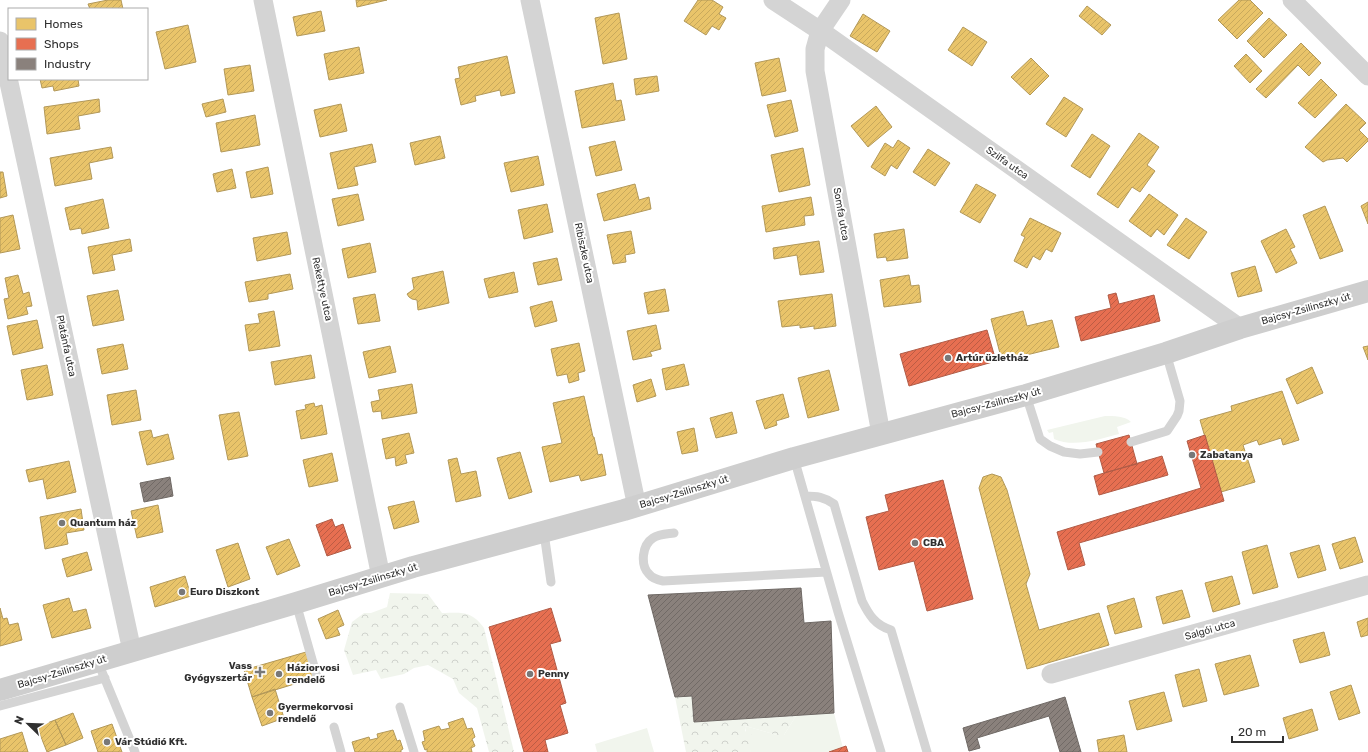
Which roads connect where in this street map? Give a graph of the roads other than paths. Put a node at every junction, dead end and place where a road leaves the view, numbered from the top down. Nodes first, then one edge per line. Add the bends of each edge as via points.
1 (262, 0) edge
2 (530, 0) edge
3 (773, 0) edge
4 (841, 0) edge
5 (1292, 0) edge
6 (820, 31) junction
7 (0, 41) edge
8 (1368, 76) edge
9 (8, 78) edge
10 (8, 80) edge
11 (1368, 291) edge
12 (1240, 328) junction
13 (1166, 354) junction
14 (1026, 395) junction
15 (881, 434) junction
16 (1131, 442) dead end
17 (1098, 452) dead end
18 (794, 458) junction
19 (805, 496) junction
20 (637, 507) junction
21 (544, 533) junction
22 (674, 534) dead end
23 (826, 572) junction
24 (382, 577) junction
25 (551, 582) dead end
26 (1368, 585) edge
27 (296, 603) junction
28 (132, 651) junction
29 (101, 669) junction
30 (1051, 674) dead end
31 (317, 677) dead end
32 (0, 690) edge
33 (0, 706) edge
34 (400, 707) dead end
35 (334, 727) dead end
36 (135, 752) edge
37 (341, 752) edge
38 (414, 752) edge
39 (881, 752) edge
40 (927, 752) edge

1 - 24 street, Rekettye utca
2 - 20 street, Ribiszke utca
3 - 6 street, Szilfa utca
4 - 6 street, Somfa utca
5 - 8 street
6 - 12 street, Szilfa utca
6 - 15 street, Somfa utca via 815,49 815,71
7 - 9 street, Platánfa utca
10 - 28 street, Platánfa utca
11 - 12 main road, Bajcsy-Zsilinszky út
12 - 13 main road, Bajcsy-Zsilinszky út
13 - 14 main road, Bajcsy-Zsilinszky út
13 - 16 lane via 1180,401 1177,416 1167,430
14 - 15 main road, Bajcsy-Zsilinszky út
14 - 17 lane via 1040,439 1064,452
15 - 18 main road, Bajcsy-Zsilinszky út
18 - 19 lane
18 - 20 main road, Bajcsy-Zsilinszky út
19 - 23 lane
19 - 40 lane via 819,496 834,504 862,601 874,621 891,630
20 - 21 main road, Bajcsy-Zsilinszky út
21 - 24 main road, Bajcsy-Zsilinszky út
21 - 25 lane
22 - 23 lane via 658,535 646,546 643,555 645,566 648,574 656,580
23 - 39 lane
24 - 27 main road, Bajcsy-Zsilinszky út
26 - 30 street, Salgói utca
27 - 28 main road, Bajcsy-Zsilinszky út
27 - 31 lane
28 - 29 main road, Bajcsy-Zsilinszky út
29 - 32 main road, Bajcsy-Zsilinszky út
29 - 33 lane
29 - 36 lane
34 - 38 lane
35 - 37 lane

